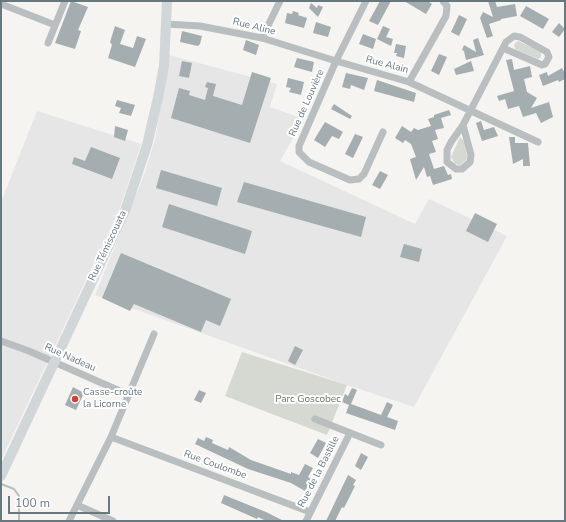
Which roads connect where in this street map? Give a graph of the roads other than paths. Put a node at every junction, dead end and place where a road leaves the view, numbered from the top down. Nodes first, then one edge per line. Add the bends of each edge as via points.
1 (65, 1) edge
2 (167, 1) edge
3 (280, 1) edge
4 (366, 1) edge
5 (443, 1) edge
6 (1, 4) edge
7 (166, 24) junction
8 (55, 25) junction
9 (262, 38) junction
10 (48, 43) dead end
11 (503, 48) junction
12 (336, 61) junction
13 (410, 82) junction
14 (470, 111) junction
15 (463, 125) junction
16 (383, 132) dead end
17 (538, 142) dead end
18 (154, 334) dead end
19 (1, 341) edge
20 (54, 361) junction
21 (129, 395) junction
22 (315, 419) dead end
23 (350, 433) junction
24 (112, 437) junction
25 (381, 445) dead end
26 (2, 469) edge
27 (77, 505) junction
28 (310, 512) junction
29 (69, 521) edge
30 (113, 521) edge
31 (306, 521) edge

1 - 8 street
2 - 7 main road, Rue Témiscouata
3 - 9 street
4 - 12 street
5 - 13 street, Rue Alain via 447,6 446,16
6 - 8 street
7 - 9 street, Rue Aline via 200,26
7 - 20 main road, Rue Témiscouata via 164,66 148,145 125,211
8 - 10 street
9 - 12 street, Rue Aline
11 - 11 street via 542,65 549,57 543,49 520,37 514,36
11 - 14 street
12 - 13 street, Rue Alain
12 - 16 street, Rue de Louvière via 299,146 299,152 309,162 355,181 364,174
13 - 14 street
14 - 15 street
14 - 17 street
15 - 15 street via 447,150 447,162 456,169 462,169 470,162 471,155
18 - 21 street
19 - 20 street, Rue Nadeau
20 - 21 street, Rue Nadeau
20 - 26 main road, Rue Témiscouata
21 - 24 street
22 - 23 street
23 - 25 street
23 - 28 street, Rue de la Bastille
24 - 27 street
24 - 28 street, Rue Coulombe
27 - 29 street
27 - 30 street
28 - 31 street, Rue de la Bastille

